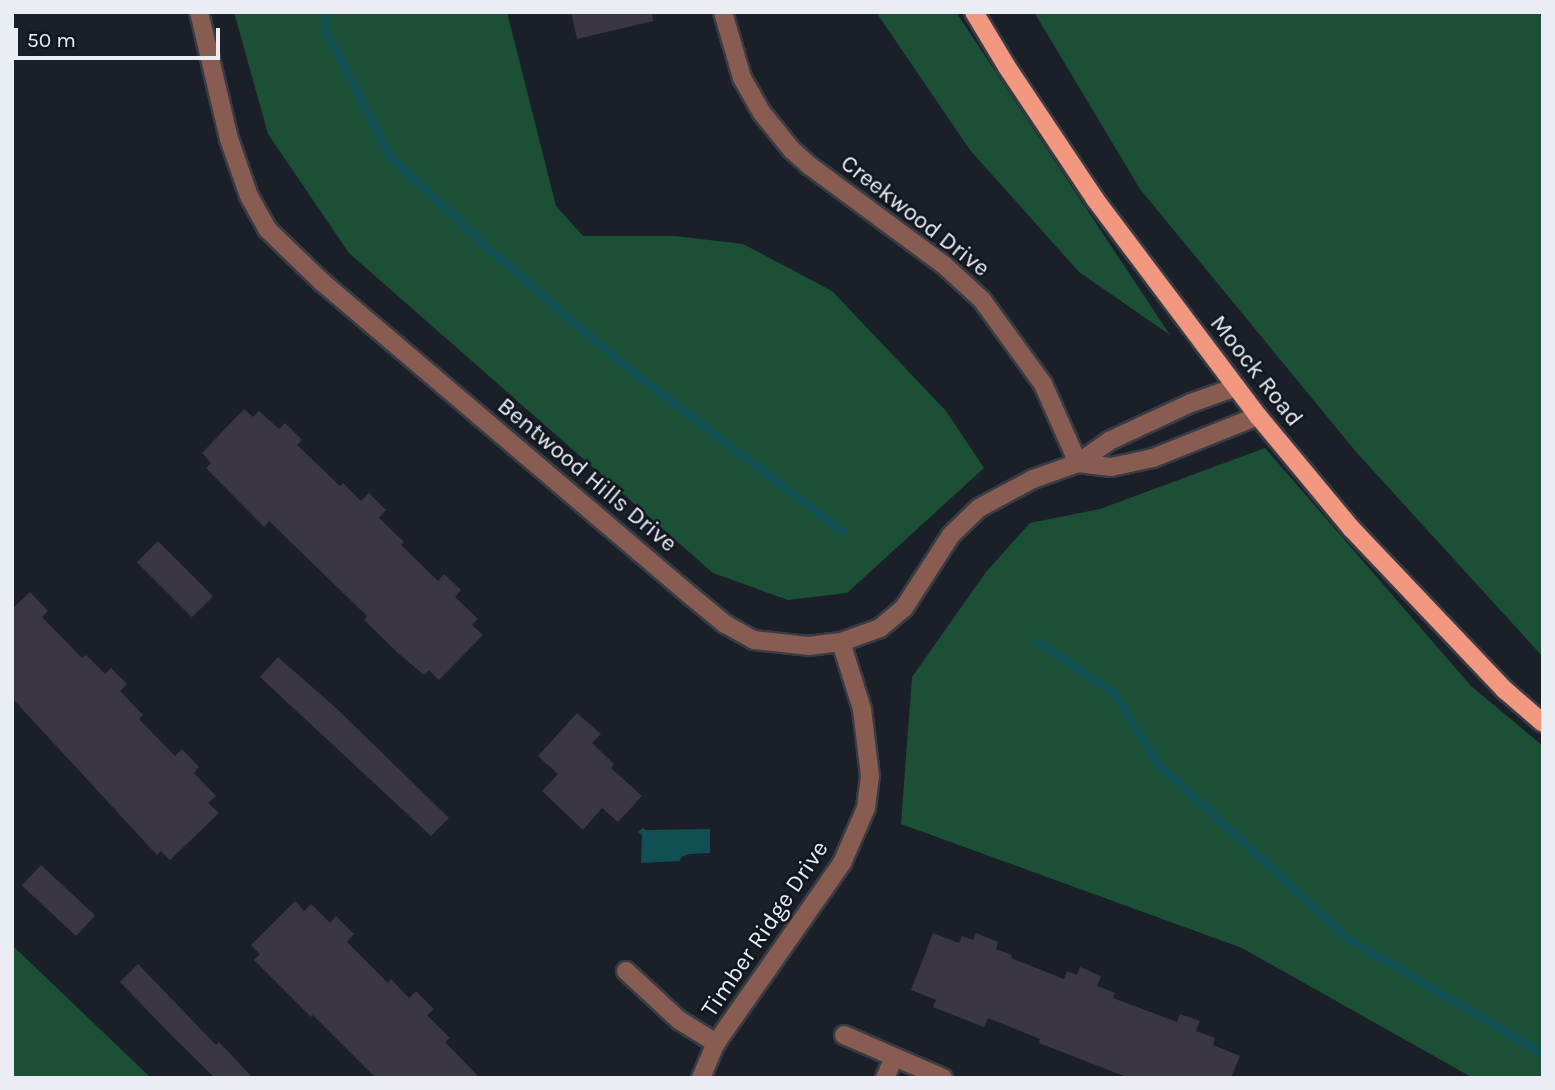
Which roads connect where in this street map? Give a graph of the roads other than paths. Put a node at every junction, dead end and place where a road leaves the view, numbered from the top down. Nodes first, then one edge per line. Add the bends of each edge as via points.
1 (199, 12) edge
2 (723, 12) edge
3 (974, 12) edge
4 (1236, 387) junction
5 (1258, 416) junction
6 (1078, 463) junction
7 (841, 642) junction
8 (1543, 723) edge
9 (626, 971) dead end
10 (844, 1035) dead end
11 (716, 1043) junction
12 (894, 1058) junction
13 (701, 1078) edge
14 (885, 1078) edge
15 (943, 1078) edge

1 - 7 street, Bentwood Hills Drive via 229,138 249,196 267,229 289,253 725,624 754,640 788,646
2 - 6 street, Creekwood Drive via 742,78 762,113 810,166 944,265 982,300 1043,384
3 - 4 main road, Moock Road via 1095,198
4 - 5 main road, Moock Road
4 - 6 street, Bentwood Hills Drive via 1109,441
5 - 6 street, Bentwood Hills Drive via 1153,458 1111,467
5 - 8 main road, Moock Road via 1351,528 1505,690
6 - 7 street, Bentwood Hills Drive via 1033,479 979,508 951,535 904,608 880,628
7 - 11 street, Timber Ridge Drive via 862,709 870,776 866,807 856,837 825,891
9 - 11 street via 679,1020
10 - 12 street
11 - 13 street, Timber Ridge Drive
12 - 14 street
12 - 15 street

